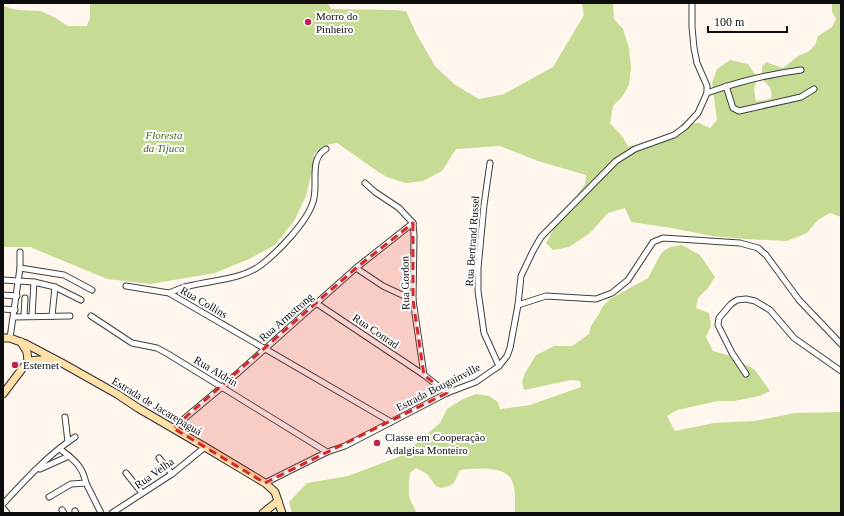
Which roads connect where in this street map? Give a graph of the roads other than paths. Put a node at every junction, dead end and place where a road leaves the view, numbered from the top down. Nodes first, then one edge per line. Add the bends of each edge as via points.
1 (692, 3) edge
2 (801, 70) dead end
3 (726, 86) junction
4 (814, 89) dead end
5 (706, 93) junction
6 (326, 149) dead end
7 (490, 163) dead end
8 (365, 183) dead end
9 (413, 223) junction
10 (20, 252) dead end
11 (20, 268) junction
12 (356, 268) junction
13 (3, 280) edge
14 (19, 281) junction
15 (34, 282) junction
16 (126, 286) dead end
17 (55, 287) junction
18 (92, 290) dead end
19 (169, 293) junction
20 (3, 295) edge
21 (17, 296) junction
22 (25, 298) dead end
23 (81, 300) dead end
24 (413, 300) junction
25 (316, 303) junction
26 (518, 305) junction
27 (3, 309) edge
28 (15, 310) junction
29 (24, 316) junction
30 (32, 316) junction
31 (52, 316) junction
32 (70, 316) dead end
33 (91, 316) dead end
34 (14, 317) junction
35 (7, 338) edge
36 (21, 342) junction
37 (841, 344) edge
38 (265, 349) junction
39 (53, 359) junction
40 (28, 361) junction
41 (499, 366) junction
42 (841, 371) edge
43 (746, 374) dead end
44 (424, 375) junction
45 (222, 387) junction
46 (447, 393) junction
47 (3, 394) edge
48 (65, 417) dead end
49 (391, 422) junction
50 (173, 428) junction
51 (75, 437) dead end
52 (68, 442) junction
53 (205, 447) junction
54 (60, 449) junction
55 (328, 452) junction
56 (69, 456) junction
57 (159, 458) dead end
58 (35, 472) junction
59 (126, 473) dead end
60 (172, 474) junction
61 (86, 483) junction
62 (264, 483) junction
63 (142, 492) junction
64 (49, 497) dead end
65 (278, 501) junction
66 (3, 504) edge
67 (3, 508) edge
68 (7, 513) edge
69 (101, 513) edge
70 (112, 513) edge
71 (263, 513) edge
72 (282, 513) edge

1 - 5 street via 694,48
2 - 3 street
3 - 4 street via 733,108 740,111 801,97
3 - 5 street
5 - 26 street, Estrada Bougainville via 698,113 685,127 674,135 635,150 616,161 541,237 521,276
6 - 19 street, Rua Collins via 317,157 316,191 309,212 302,223 262,264 246,273 187,286
7 - 41 street, Rua Bertrand Russel via 483,212 478,291 484,333
8 - 9 street via 399,208
9 - 12 street, Rua Armstrong
9 - 24 street, Rua Gordon
10 - 11 street
11 - 14 street
11 - 18 street via 64,275
12 - 24 street via 383,286
12 - 25 street, Rua Armstrong
13 - 14 street
14 - 15 street
14 - 21 street
15 - 17 street
15 - 30 street
16 - 19 street
17 - 23 street
17 - 31 street
19 - 38 street, Rua Collins
20 - 21 street
21 - 28 street
22 - 29 street
24 - 44 street, Rua Gordon
25 - 38 street, Rua Armstrong
25 - 44 street, Rua Conrad
26 - 37 street via 546,296 596,299 612,293 628,280 653,242 663,238 740,243 758,248 766,255 799,300
26 - 41 street, Estrada Bougainville via 510,348
27 - 28 street
28 - 34 street
29 - 30 street
29 - 34 street
30 - 31 street
31 - 32 street
33 - 45 street, Rua Aldrin via 132,344 156,348
34 - 35 street
35 - 36 street, Estrada de Jacarepaguá
36 - 39 street, Estrada de Jacarepaguá
36 - 40 street via 27,352
38 - 45 street, Rua Armstrong
38 - 49 street, Rua Collins
39 - 40 street
39 - 50 street, Estrada de Jacarepaguá
40 - 47 street
41 - 46 street, Estrada Bougainville via 476,382
42 - 43 street via 794,338 770,310 746,299 731,304 719,318 718,325
44 - 46 street
45 - 50 street, Rua Armstrong
45 - 55 street, Rua Aldrin
46 - 49 street, Estrada Bougainville
48 - 52 street
49 - 55 street, Estrada Bougainville
50 - 53 street, Estrada de Jacarepaguá
51 - 52 street
52 - 54 street
53 - 60 street, Rua Velha
53 - 62 street, Estrada de Jacarepaguá
54 - 56 street
54 - 58 street
55 - 62 street, Estrada Bougainville
56 - 58 street
56 - 61 street via 79,465
57 - 60 street
58 - 66 street
59 - 63 street
60 - 63 street, Rua Velha
61 - 64 street via 71,484
61 - 69 street
62 - 65 street, Estrada de Jacarepaguá via 275,492
63 - 70 street, Rua Velha
65 - 71 street
65 - 72 street, Estrada de Jacarepaguá
67 - 68 street

